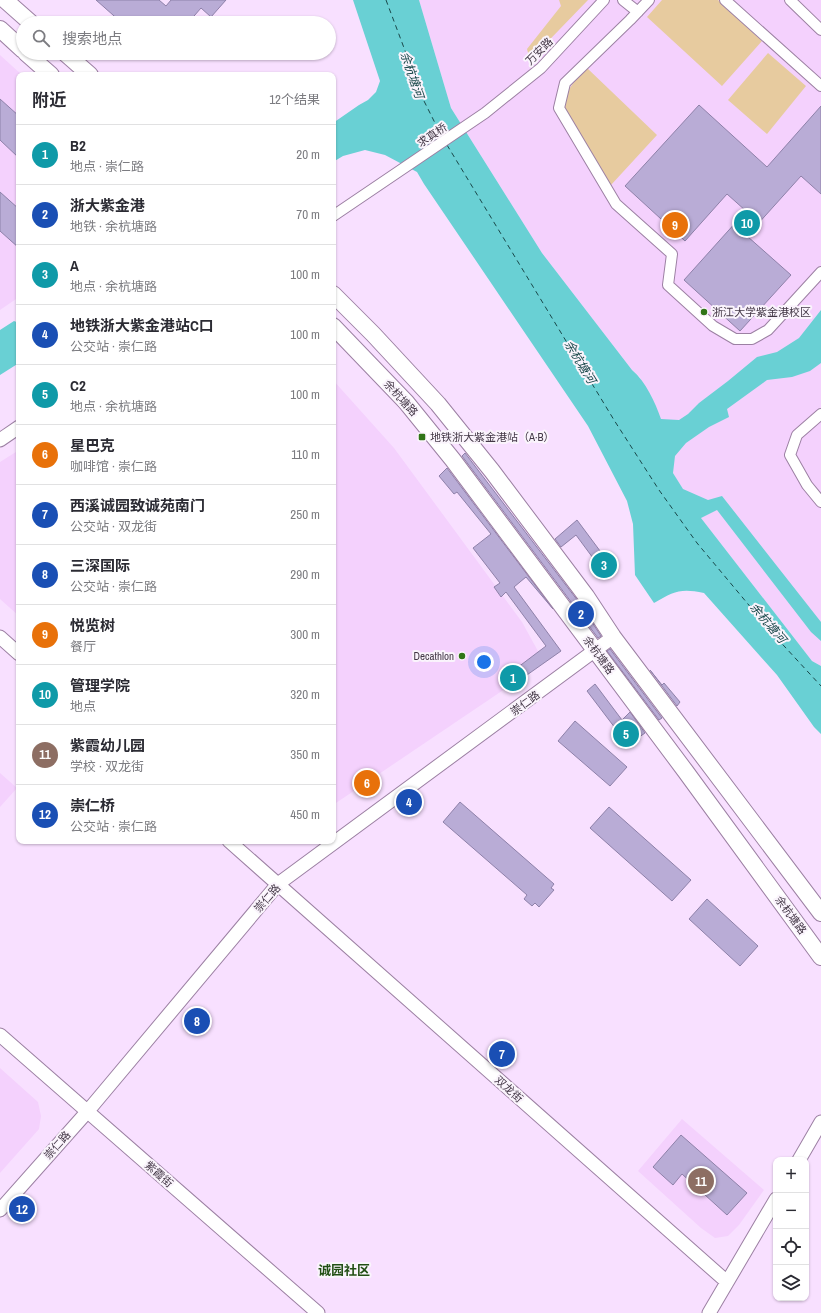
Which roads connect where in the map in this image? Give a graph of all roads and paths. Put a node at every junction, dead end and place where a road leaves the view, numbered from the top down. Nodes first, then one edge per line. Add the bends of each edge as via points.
1 (5, 0) edge
2 (604, 0) edge
3 (623, 0) edge
4 (649, 0) edge
5 (725, 0) edge
6 (790, 0) edge
7 (638, 12) junction
8 (23, 16) edge
9 (0, 29) edge
10 (821, 30) edge
11 (16, 44) edge
12 (34, 60) edge
13 (73, 60) edge
14 (48, 72) edge
15 (87, 72) edge
16 (821, 86) edge
17 (485, 113) joint
18 (336, 214) edge
19 (821, 272) edge
20 (336, 297) edge
21 (336, 329) edge
22 (821, 414) edge
23 (16, 429) edge
24 (0, 440) edge
25 (821, 502) edge
26 (0, 637) edge
27 (613, 637) junction
28 (16, 651) edge
29 (595, 651) junction
30 (336, 841) edge
31 (232, 844) edge
32 (332, 844) edge
33 (278, 884) junction
34 (821, 913) edge
35 (821, 957) edge
36 (0, 1035) edge
37 (87, 1112) junction
38 (821, 1122) edge
39 (801, 1157) edge
40 (773, 1204) edge
41 (0, 1210) edge
42 (727, 1282) junction
43 (318, 1313) edge
44 (709, 1313) edge

1 - 8 main road
2 - 17 street, 万安路 via 540,68
3 - 7 street
4 - 7 street
5 - 16 street
6 - 10 street
7 - 19 street via 565,83 559,108 616,204 672,254 668,285 713,326 735,339 752,339 768,330
9 - 11 main road
12 - 14 main road
13 - 15 main road
17 - 18 street, 求真桥
20 - 27 main road, 余杭塘路 via 438,404 582,590
21 - 29 main road, 余杭塘路 via 406,402 430,431
22 - 25 street via 797,435 790,455
23 - 24 street
26 - 28 street
27 - 29 street, 崇仁路
27 - 34 main road, 余杭塘路
29 - 30 street, 崇仁路
29 - 35 main road, 余杭塘路
31 - 33 street, 双龙街
32 - 33 street, 崇仁路
33 - 37 street, 崇仁路
33 - 42 street, 双龙街
36 - 37 street, 紫霞街
37 - 41 street, 崇仁路
37 - 43 street, 紫霞街
38 - 39 street
40 - 42 street
42 - 44 street

